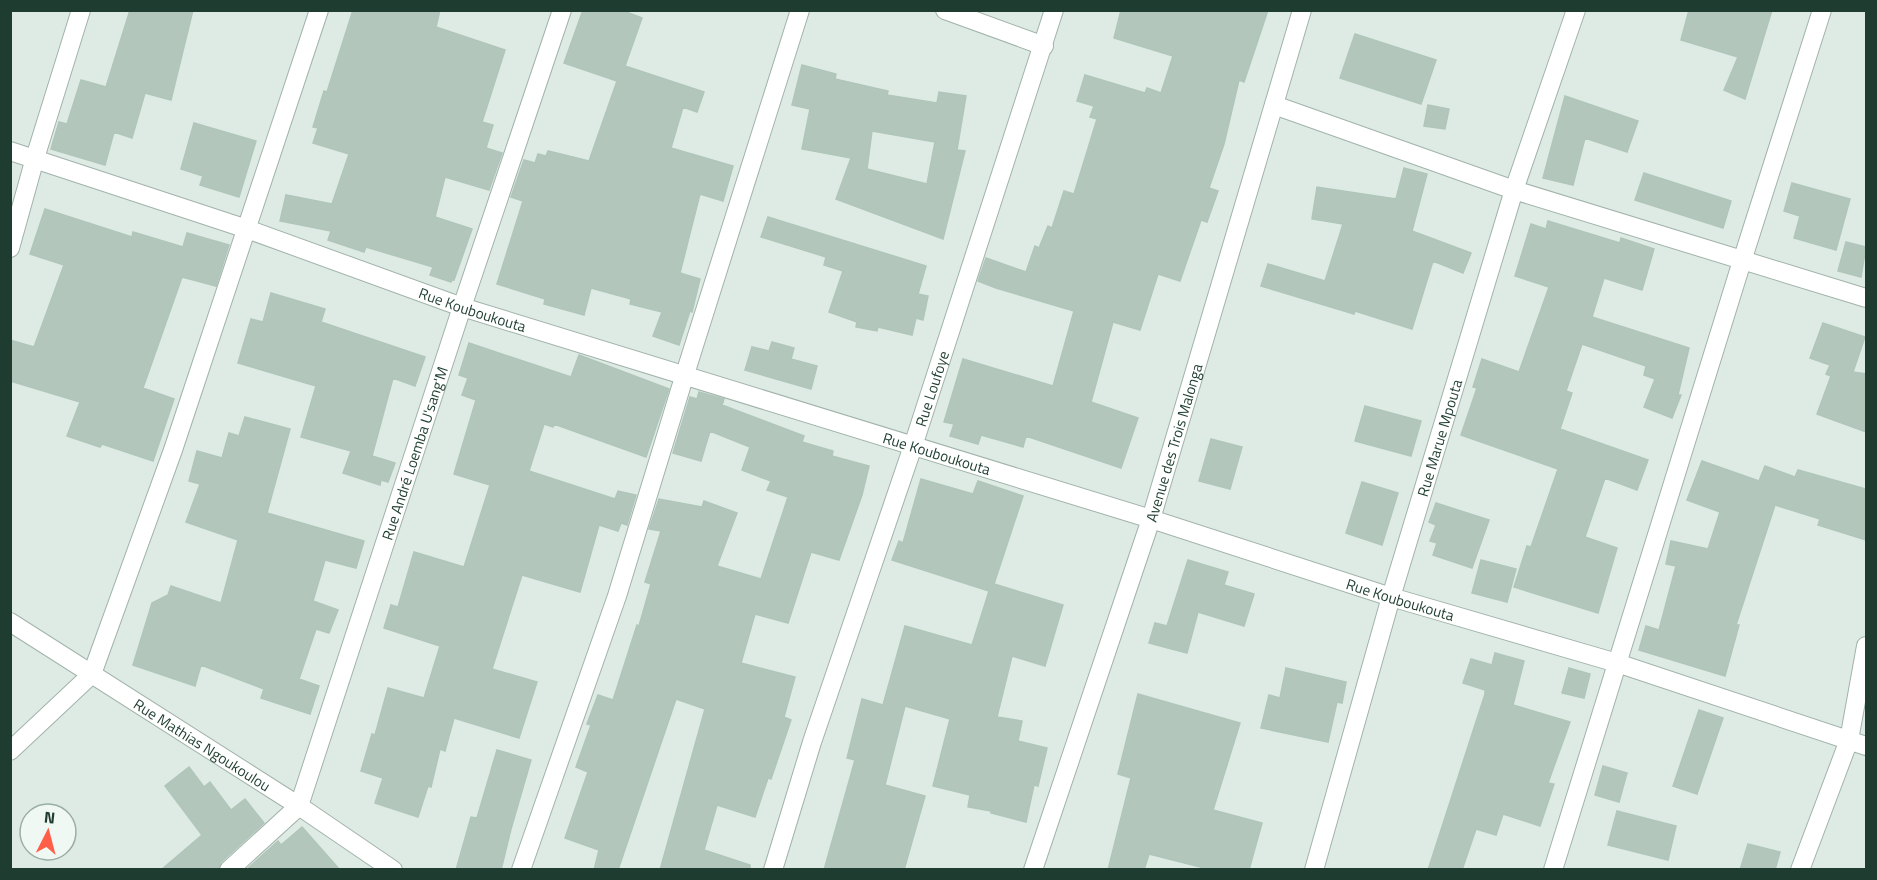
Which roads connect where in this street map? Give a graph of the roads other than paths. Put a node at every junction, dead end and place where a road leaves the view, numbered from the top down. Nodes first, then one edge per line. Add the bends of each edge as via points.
1 (81, 10) edge
2 (319, 10) edge
3 (562, 10) edge
4 (800, 10) edge
5 (945, 10) edge
6 (1054, 10) edge
7 (1302, 10) edge
8 (1576, 10) edge
9 (1822, 10) edge
10 (1044, 46) junction
11 (1274, 105) junction
12 (10, 151) edge
13 (35, 158) junction
14 (1514, 190) junction
15 (247, 229) junction
16 (10, 248) edge
17 (1742, 261) junction
18 (1866, 298) edge
19 (462, 307) junction
20 (685, 374) junction
21 (913, 447) junction
22 (1151, 519) junction
23 (1391, 597) junction
24 (10, 622) edge
25 (1866, 646) edge
26 (1617, 663) junction
27 (92, 674) junction
28 (1849, 740) junction
29 (1866, 746) edge
30 (10, 751) edge
31 (299, 806) junction
32 (229, 870) edge
33 (393, 870) edge
34 (521, 870) edge
35 (773, 870) edge
36 (1034, 870) edge
37 (1314, 870) edge
38 (1553, 870) edge
39 (1800, 870) edge

1 - 13 street
2 - 15 street
3 - 19 street, Rue André Loemba U'sang'M
4 - 20 street
5 - 10 street
6 - 10 street, Rue Loufoye
7 - 11 street, Avenue des Trois Malonga
8 - 14 street, Rue Marue Mpouta
9 - 17 street
10 - 21 street, Rue Loufoye
11 - 14 street
11 - 22 street, Avenue des Trois Malonga
12 - 13 street, Rue Kouboukouta
13 - 15 street, Rue Kouboukouta
13 - 16 street
14 - 17 street
14 - 23 street, Rue Marue Mpouta
15 - 19 street, Rue Kouboukouta
15 - 27 street
17 - 18 street
17 - 26 street
19 - 20 street, Rue Kouboukouta
19 - 31 street, Rue André Loemba U'sang'M
20 - 21 street, Rue Kouboukouta
20 - 34 street via 617,596
21 - 22 street, Rue Kouboukouta
21 - 35 street, Rue Loufoye via 812,742
22 - 23 street, Rue Kouboukouta
22 - 36 street, Avenue des Trois Malonga
23 - 26 street, Rue Kouboukouta
23 - 37 street, Rue Marue Mpouta
24 - 27 street, Rue Mathias Ngoukoulou
25 - 28 street
26 - 28 street, Rue Kouboukouta
26 - 38 street
27 - 30 street
27 - 31 street, Rue Mathias Ngoukoulou
28 - 29 street, Rue Kouboukouta
28 - 39 street
31 - 32 street, Rue André Loemba U'sang'M
31 - 33 street, Rue Mathias Ngoukoulou

